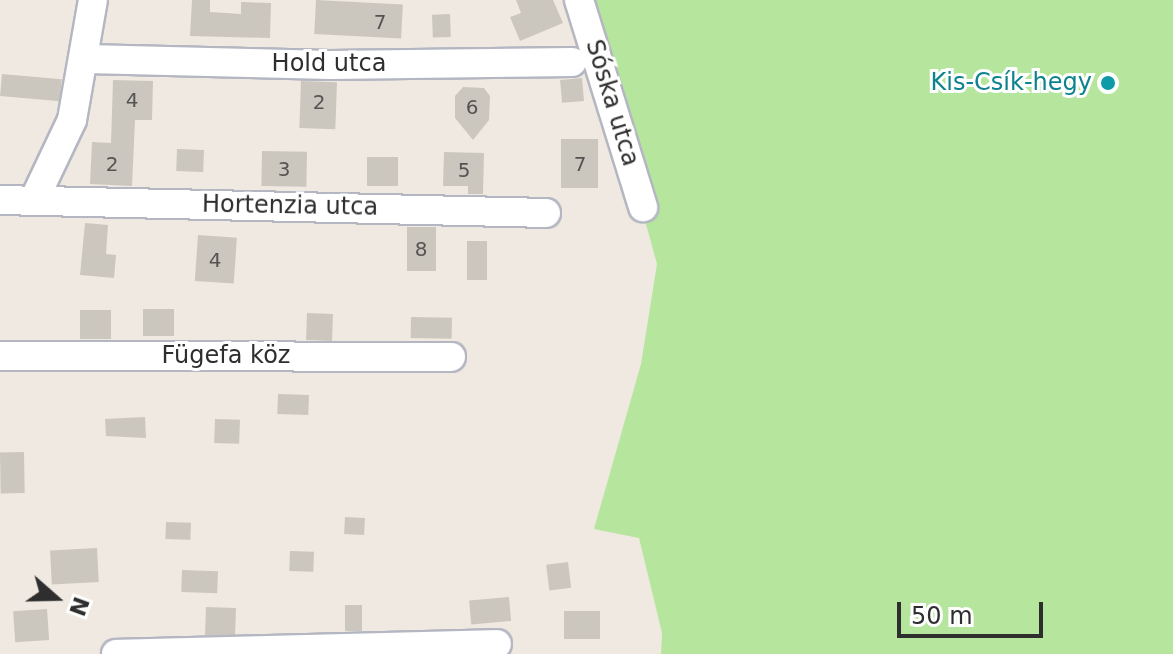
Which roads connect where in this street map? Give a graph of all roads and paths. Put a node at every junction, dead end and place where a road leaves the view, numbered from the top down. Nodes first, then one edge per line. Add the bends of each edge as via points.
1 (93, 0) edge
2 (579, 0) edge
3 (87, 59) junction
4 (572, 62) dead end
5 (35, 198) junction
6 (0, 200) edge
7 (643, 207) dead end
8 (546, 213) dead end
9 (0, 356) edge
10 (451, 357) dead end
11 (497, 644) dead end
12 (116, 654) edge

1 - 3 street
2 - 7 street, Sóska utca
3 - 4 street, Hold utca via 330,65
3 - 5 street via 72,120
5 - 6 street, Hortenzia utca
5 - 8 street, Hortenzia utca
9 - 10 street, Fügefa köz
11 - 12 street

